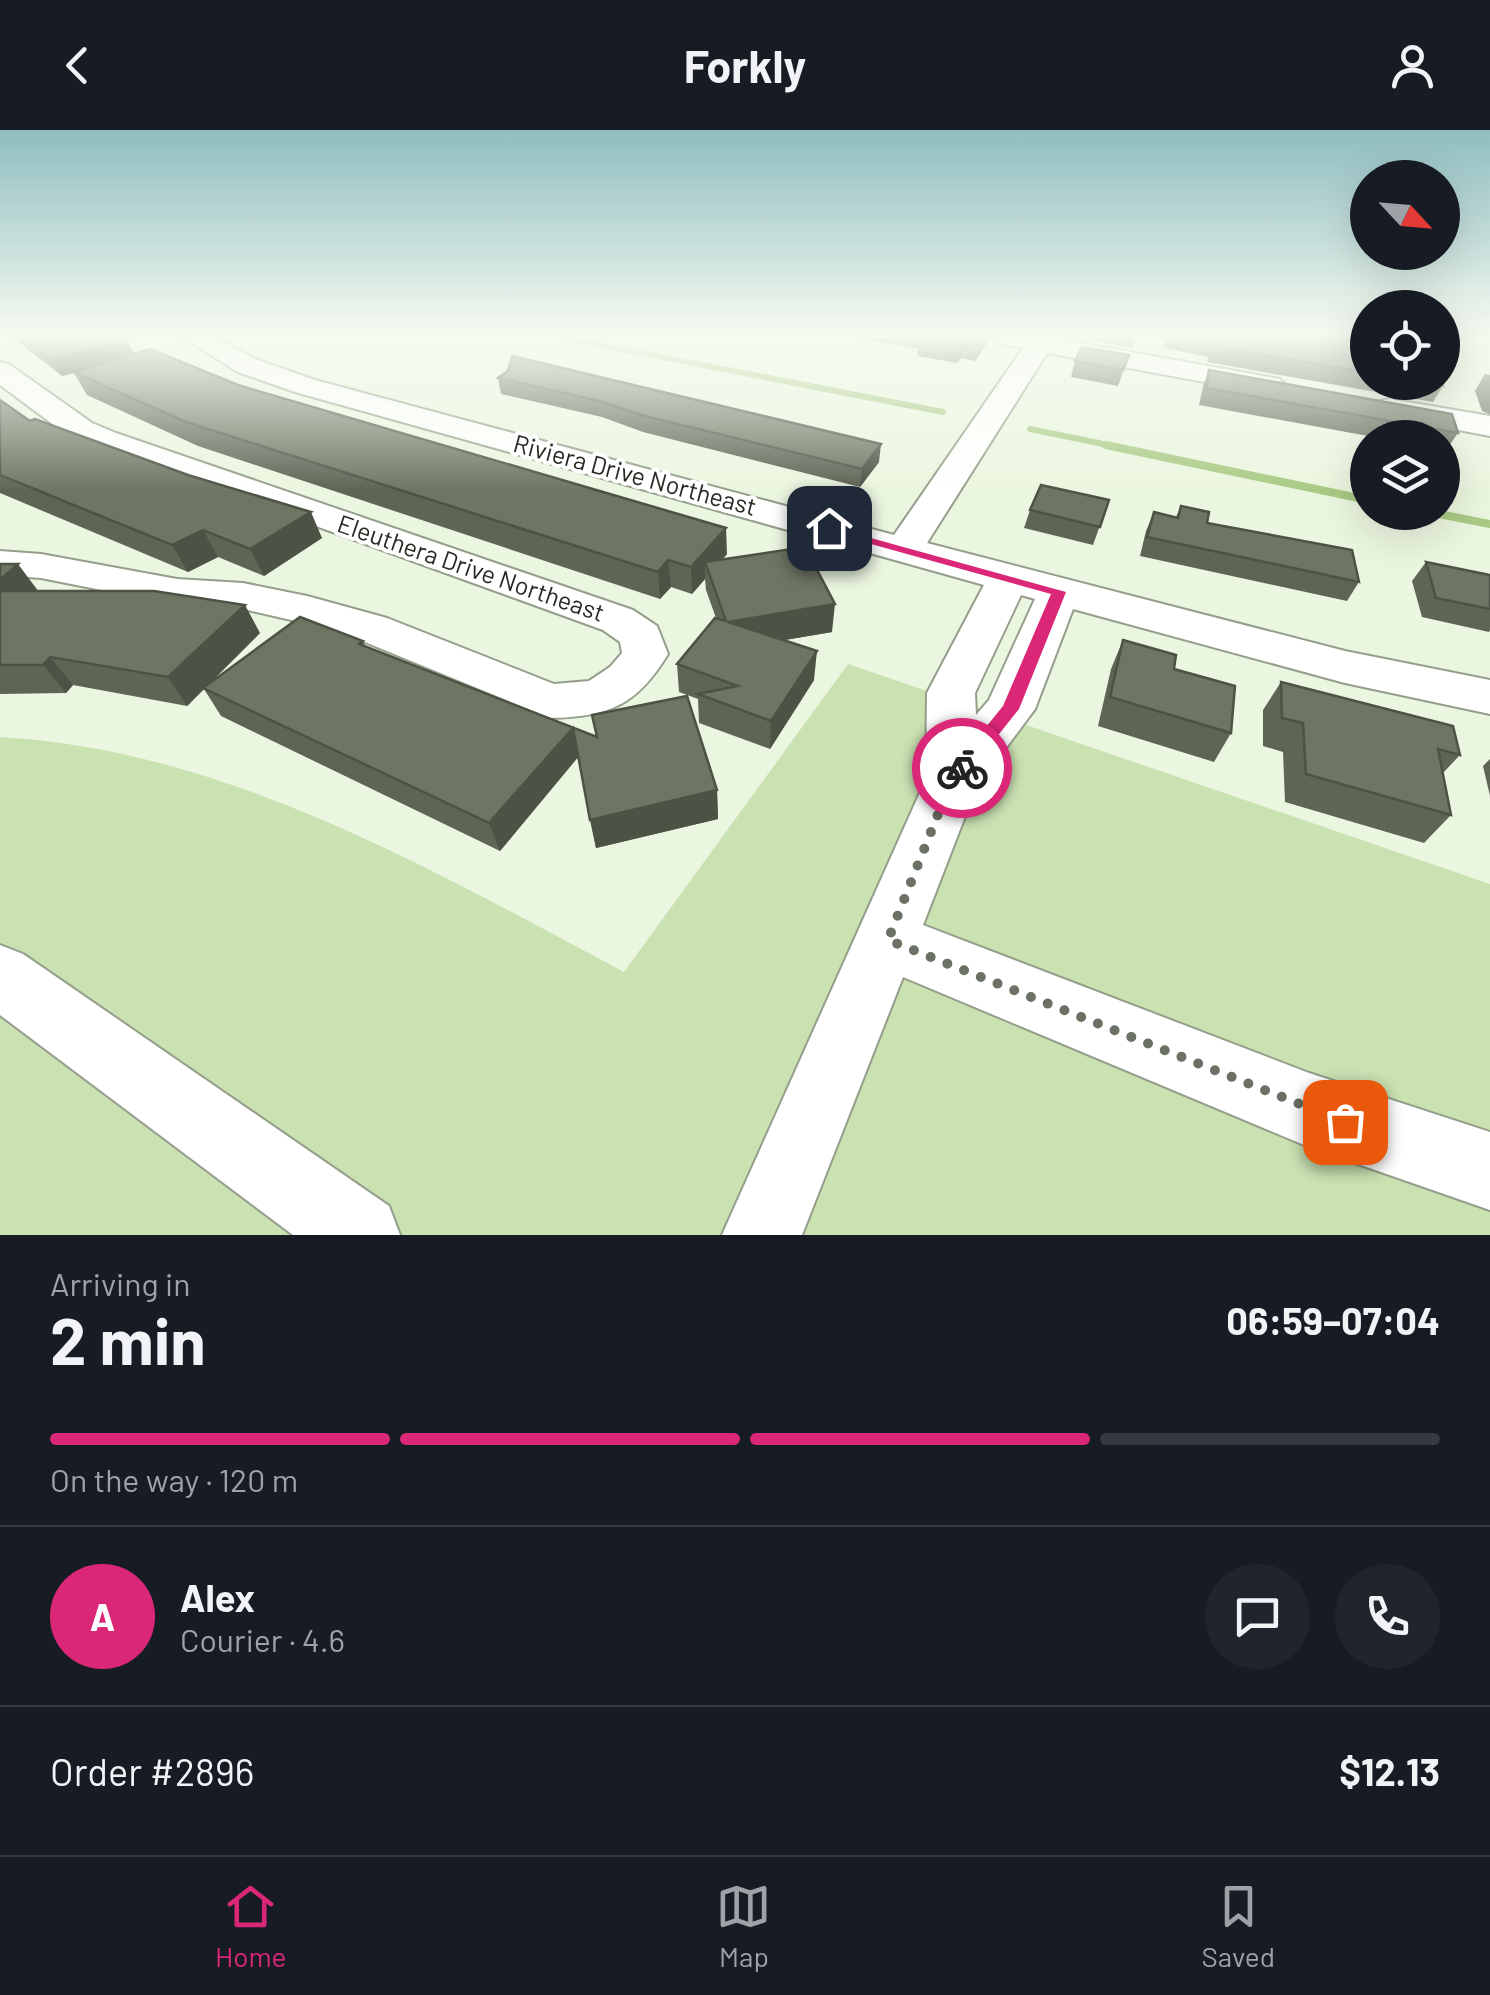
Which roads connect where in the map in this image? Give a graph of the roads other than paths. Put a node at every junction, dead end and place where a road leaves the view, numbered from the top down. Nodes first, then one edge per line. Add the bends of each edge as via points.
1 (50, 389) edge
2 (314, 389) edge
3 (1010, 389) edge
4 (1286, 389) edge
5 (1294, 390) edge
6 (1353, 401) edge
7 (1490, 426) edge
8 (904, 548) junction
9 (0, 562) edge
10 (1009, 576) junction
11 (1059, 592) junction
12 (1490, 696) edge
13 (952, 779) junction
14 (888, 940) junction
15 (0, 976) edge
16 (1490, 1171) edge
17 (360, 1235) edge
18 (762, 1235) edge

1 - 9 street, Eleuthera Drive Northeast via 81,430 618,620 640,636 645,654 632,676 608,693 550,701 371,628 307,610
2 - 8 street, Riviera Drive Northeast
3 - 8 street
4 - 5 street
6 - 7 street
8 - 10 street, Riviera Drive Northeast
10 - 11 street, Riviera Drive Northeast
10 - 13 street via 951,693
11 - 12 street, Riviera Drive Northeast via 1345,667
11 - 13 street via 1010,709
13 - 14 street
14 - 16 street via 1308,1110
14 - 18 street
15 - 17 street

